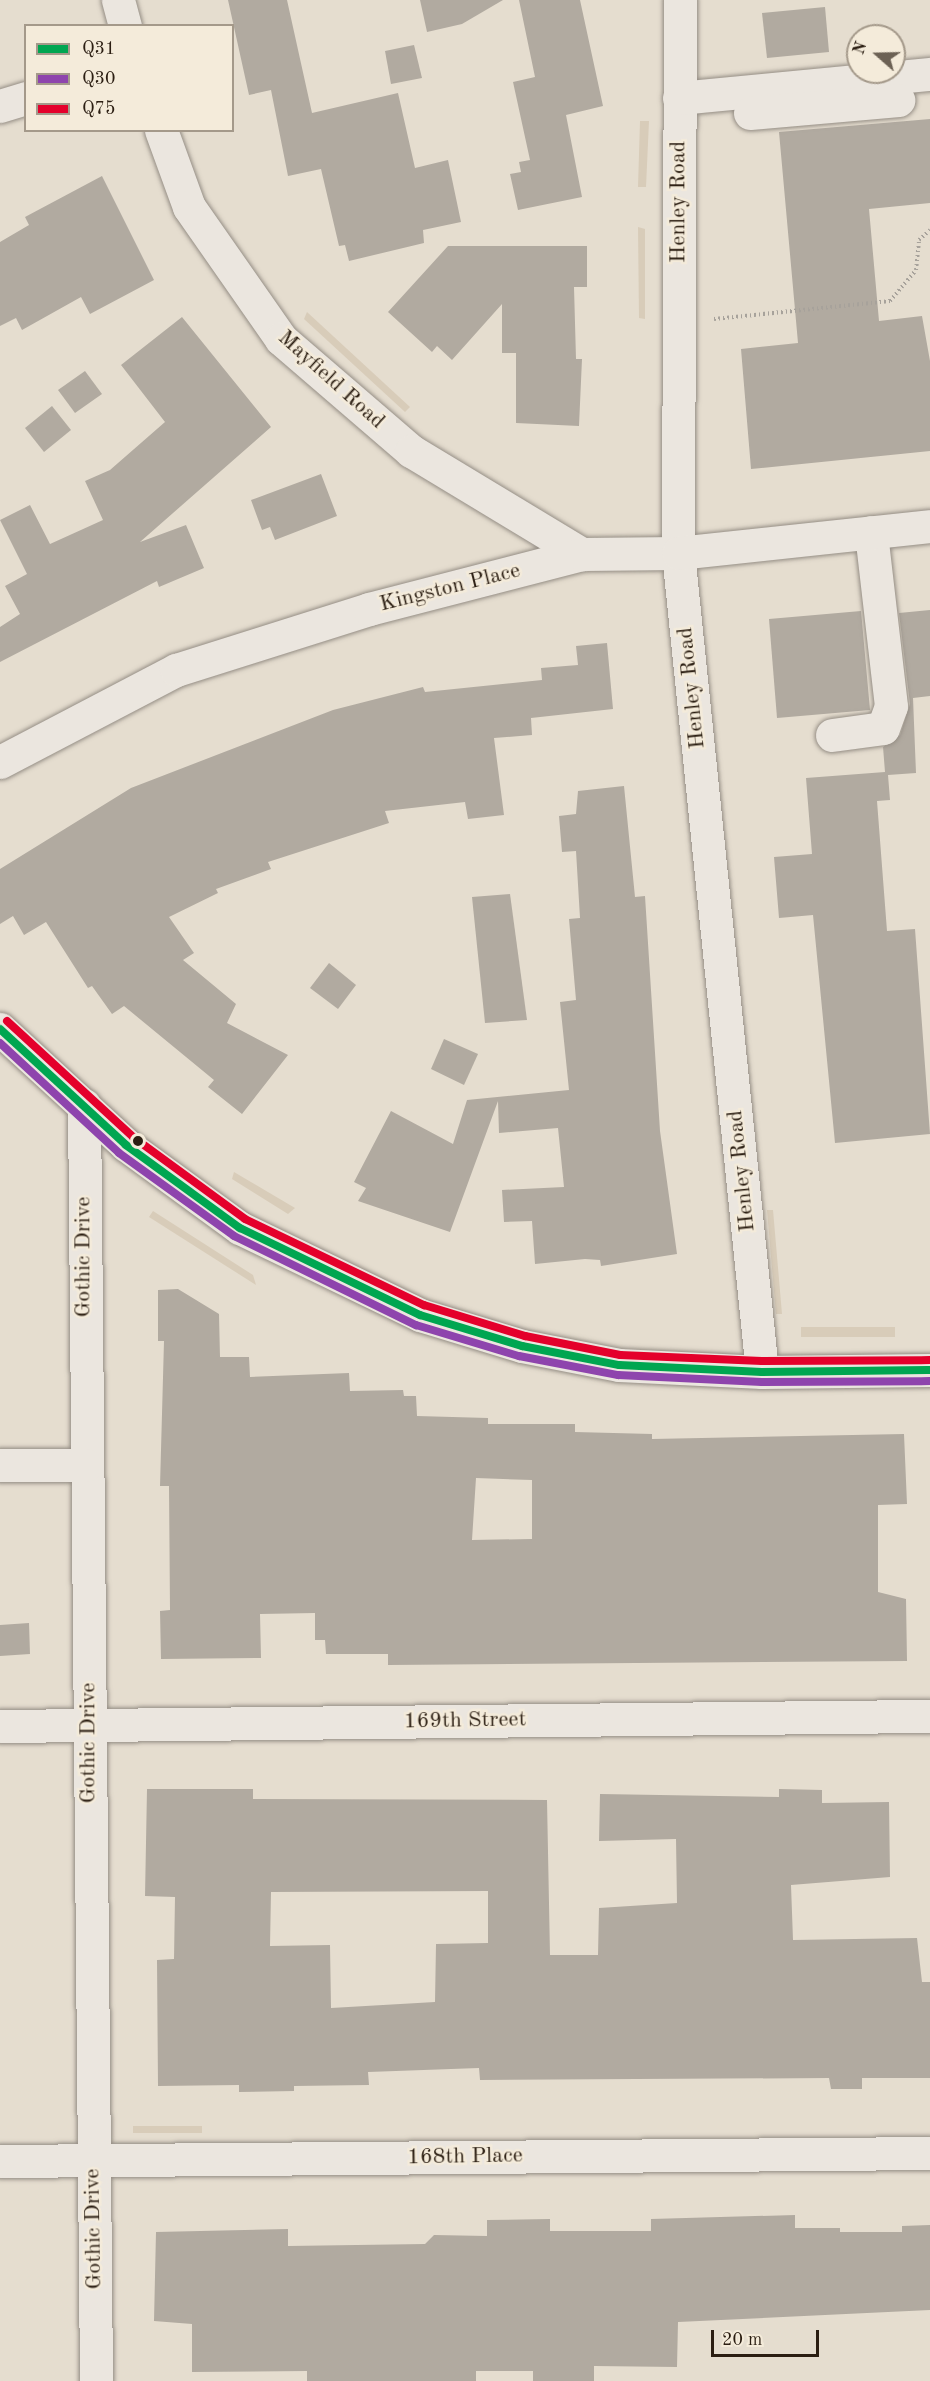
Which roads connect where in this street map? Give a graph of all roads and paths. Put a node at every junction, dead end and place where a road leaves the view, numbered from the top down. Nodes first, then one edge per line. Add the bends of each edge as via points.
1 (118, 0) edge
2 (680, 0) edge
3 (124, 24) edge
4 (930, 74) edge
5 (24, 99) edge
6 (898, 100) dead end
7 (0, 106) edge
8 (680, 110) junction
9 (162, 132) edge
10 (930, 230) edge
11 (710, 319) dead end
12 (930, 526) edge
13 (871, 532) junction
14 (678, 553) junction
15 (582, 554) junction
16 (832, 735) dead end
17 (0, 762) edge
18 (0, 1029) edge
19 (84, 1105) junction
20 (930, 1370) edge
21 (762, 1372) junction
22 (0, 1465) edge
23 (86, 1465) junction
24 (930, 1716) edge
25 (89, 1725) junction
26 (0, 1726) edge
27 (930, 2153) edge
28 (93, 2160) junction
29 (0, 2161) edge
30 (96, 2381) edge

1 - 3 street
2 - 8 street, Henley Road
4 - 8 street
5 - 7 street
6 - 8 street
8 - 14 street, Henley Road
9 - 15 street, Mayfield Road via 189,207 281,339 411,451
10 - 11 path via 920,240 916,270 890,301
12 - 13 street, Kingston Place
13 - 14 street, Kingston Place
13 - 16 street via 891,706 883,728
14 - 15 street, Kingston Place
14 - 21 street, Henley Road
15 - 17 street, Kingston Place via 369,609 176,670
18 - 19 street
19 - 21 street via 126,1145 240,1228 420,1315 572,1357 666,1370
19 - 23 street, Gothic Drive
20 - 21 street
22 - 23 street
23 - 25 street, Gothic Drive
24 - 25 street, 169th Street
25 - 26 street, 169th Street
25 - 28 street, Gothic Drive
27 - 28 street, 168th Place
28 - 29 street, 168th Place
28 - 30 street, Gothic Drive

